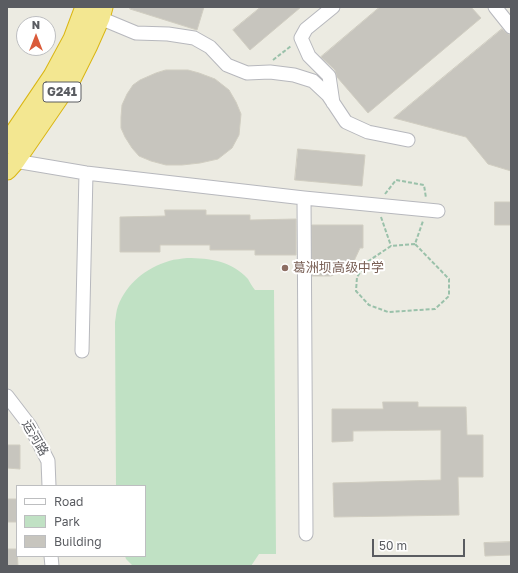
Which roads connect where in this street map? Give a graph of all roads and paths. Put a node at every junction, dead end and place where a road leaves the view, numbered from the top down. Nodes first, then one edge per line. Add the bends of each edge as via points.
1 (85, 7) edge
2 (333, 7) edge
3 (495, 7) edge
4 (102, 13) edge
5 (511, 27) edge
6 (301, 38) junction
7 (258, 72) junction
8 (333, 104) junction
9 (408, 140) dead end
10 (7, 144) edge
11 (11, 165) edge
12 (86, 173) junction
13 (304, 198) junction
14 (377, 205) junction
15 (433, 210) junction
16 (415, 244) junction
17 (391, 246) junction
18 (82, 352) dead end
19 (7, 396) edge
20 (49, 485) edge
21 (306, 534) dead end

1 - 10 highway, G241 via 73,39 53,76
2 - 6 street via 306,29
3 - 5 street
4 - 7 street via 136,33 194,38 210,48 227,65 247,72
4 - 11 highway, G241 via 70,81
6 - 7 path
6 - 8 street via 309,56 329,76
7 - 8 street via 294,75 313,81 328,95
8 - 9 street via 346,122 368,132
11 - 12 street
12 - 13 street
12 - 18 street
13 - 14 street
13 - 21 street
14 - 15 street
14 - 15 path via 396,180 424,185
14 - 17 path
15 - 16 path
16 - 17 path
16 - 17 path via 449,279 449,296 435,309 388,312 369,305 356,291 357,277 367,262
19 - 20 street, 运河路 via 30,426 48,461

